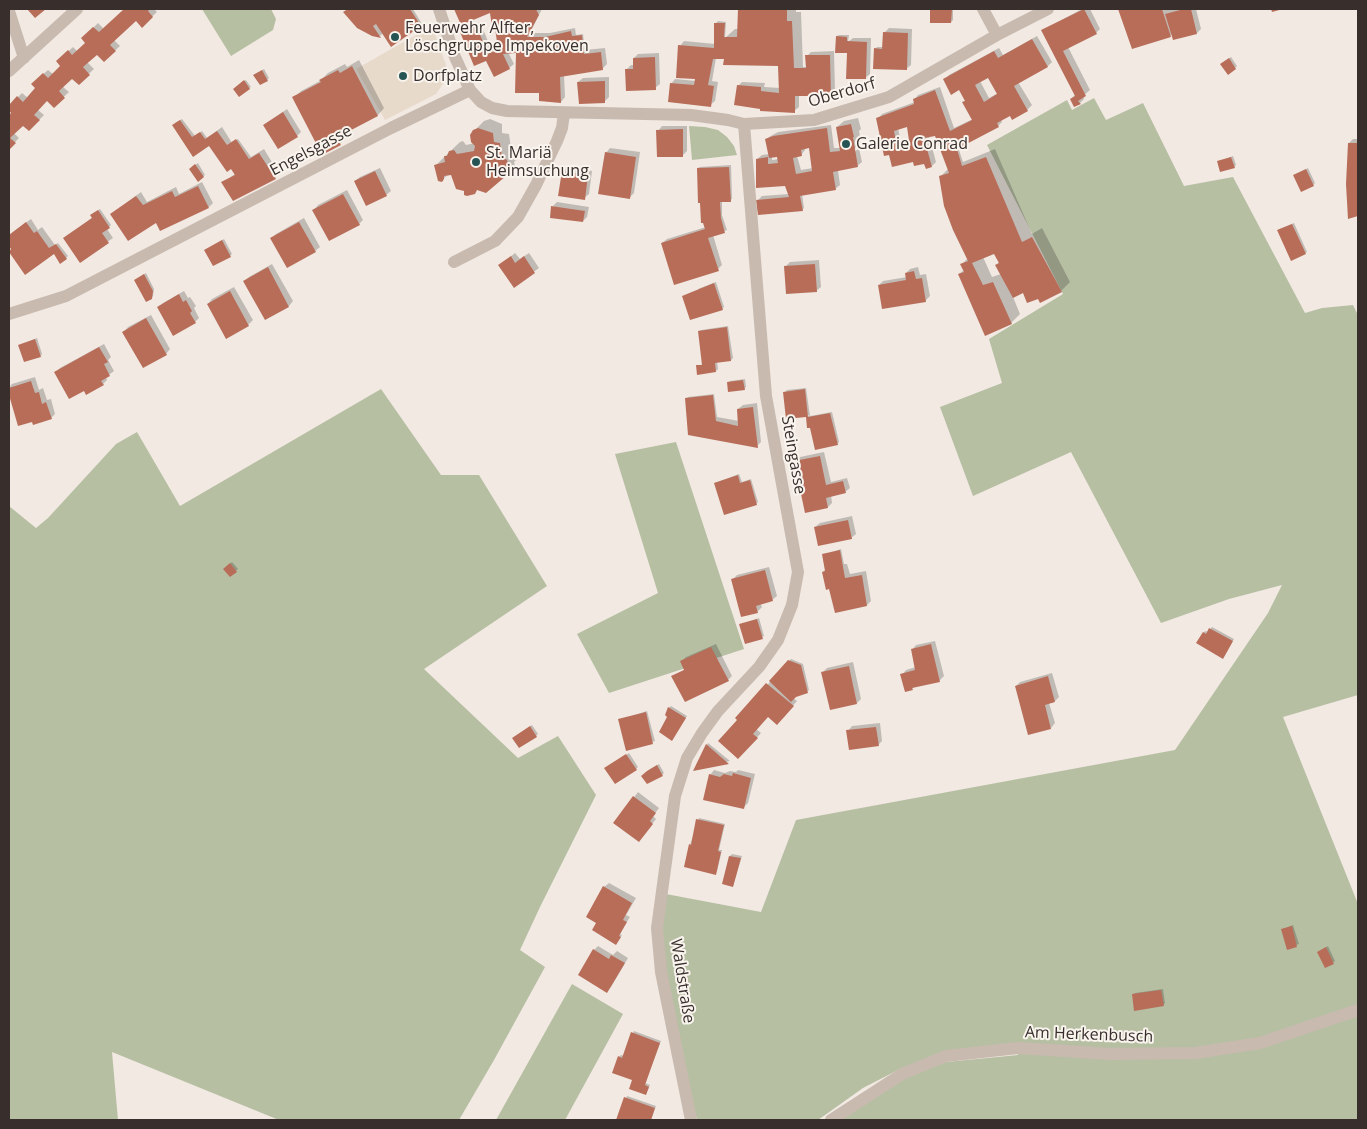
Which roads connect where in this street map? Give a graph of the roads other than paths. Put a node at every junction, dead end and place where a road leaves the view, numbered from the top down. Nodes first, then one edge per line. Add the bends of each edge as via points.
1 (77, 9) edge
2 (439, 9) edge
3 (983, 9) edge
4 (1048, 9) edge
5 (9, 11) edge
6 (997, 35) junction
7 (24, 58) junction
8 (9, 71) edge
9 (470, 90) junction
10 (564, 113) junction
11 (744, 124) junction
12 (454, 262) dead end
13 (9, 314) edge
14 (687, 758) joint
15 (1358, 1010) edge
16 (691, 1120) edge
17 (831, 1120) edge

1 - 7 street
2 - 9 street
3 - 6 street
4 - 6 street, Oberdorf
5 - 7 street
6 - 11 street, Oberdorf via 889,97 814,120
7 - 8 street
9 - 10 street, Oberdorf via 481,102 507,112
9 - 13 street, Engelsgasse via 66,296
10 - 11 street, Oberdorf via 691,115
10 - 12 street via 557,141 518,216 495,241
11 - 14 street, Steingasse via 766,396 798,572 792,605 778,640 759,667 718,711
14 - 16 street, Waldstraße via 675,796 658,928 661,972
15 - 17 street, Am Herkenbusch via 1260,1044 1195,1053 1111,1054 1018,1048 946,1056 902,1074

